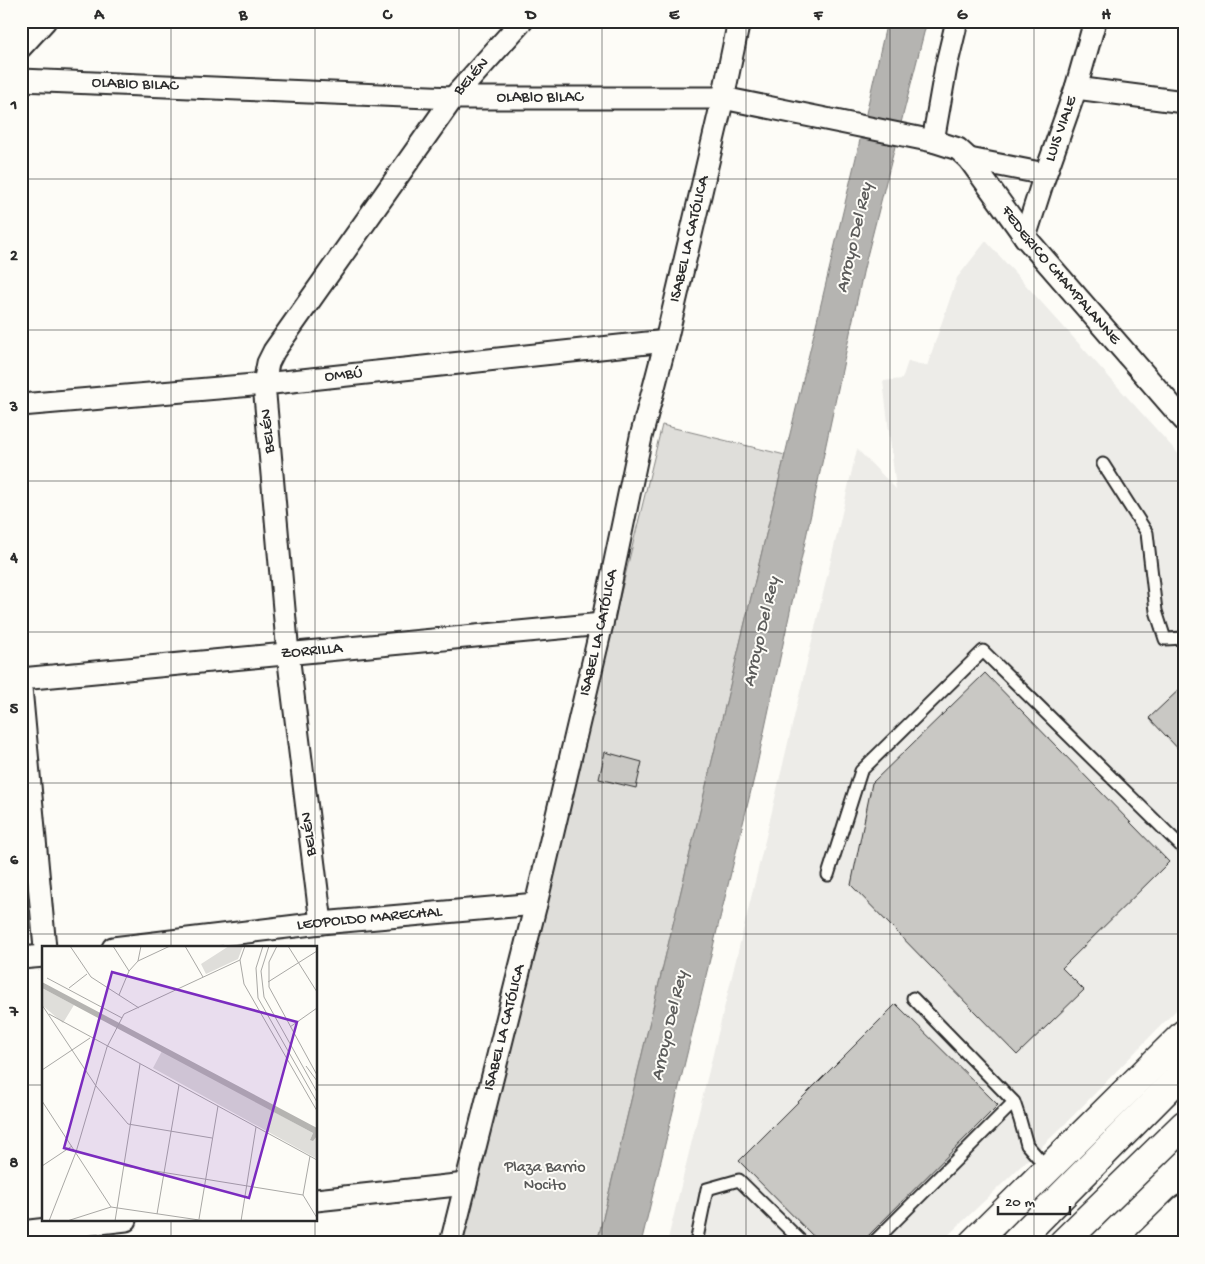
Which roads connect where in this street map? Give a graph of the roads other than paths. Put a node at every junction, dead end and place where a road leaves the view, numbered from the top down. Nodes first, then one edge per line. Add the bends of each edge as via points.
1 (45, 21) edge
2 (522, 21) edge
3 (739, 21) edge
4 (957, 21) edge
5 (1095, 21) edge
6 (23, 43) edge
7 (21, 80) edge
8 (1076, 88) junction
9 (453, 98) junction
10 (723, 98) junction
11 (1184, 102) edge
12 (933, 141) junction
13 (969, 159) junction
14 (1045, 174) junction
15 (1025, 237) junction
16 (666, 342) junction
17 (264, 384) junction
18 (21, 404) edge
19 (1184, 420) edge
20 (1103, 464) dead end
21 (602, 624) junction
22 (1184, 638) edge
23 (288, 654) junction
24 (21, 679) edge
25 (21, 688) edge
26 (1184, 849) edge
27 (828, 875) dead end
28 (536, 904) junction
29 (321, 923) junction
30 (45, 946) edge
31 (130, 946) edge
32 (42, 956) edge
33 (21, 958) edge
34 (913, 998) dead end
35 (1184, 1034) edge
36 (1184, 1072) edge
37 (1014, 1102) junction
38 (1184, 1125) edge
39 (1048, 1169) junction
40 (466, 1184) junction
41 (318, 1200) edge
42 (1184, 1209) edge
43 (116, 1222) edge
44 (76, 1230) edge
45 (21, 1232) edge
46 (1068, 1238) edge
47 (1163, 1238) edge
48 (451, 1243) edge
49 (696, 1243) edge
50 (803, 1243) edge
51 (873, 1243) edge
52 (973, 1243) edge
53 (1015, 1243) edge

1 - 6 street
2 - 9 street, BELÉN
3 - 10 street, ISABEL LA CATÓLICA
4 - 12 street
5 - 8 street, LUIS VIALE
7 - 9 street, OLABIO BILAC
8 - 11 street
8 - 14 street, LUIS VIALE
9 - 10 street, OLABIO BILAC
9 - 17 street, BELÉN via 274,351
10 - 12 street, OLABIO BILAC
10 - 16 street, ISABEL LA CATÓLICA
12 - 13 street, FEDERICO CHAMPALANNE via 958,149
13 - 14 street
13 - 15 street, FEDERICO CHAMPALANNE
14 - 15 street, LUIS VIALE
15 - 19 street, FEDERICO CHAMPALANNE
16 - 17 street, OMBÚ
16 - 21 street, ISABEL LA CATÓLICA via 641,437
17 - 18 street, OMBÚ
17 - 23 street, BELÉN
20 - 22 lane via 1147,533 1156,611 1165,639
21 - 23 street, ZORRILLA
21 - 28 street, ISABEL LA CATÓLICA
23 - 24 street, ZORRILLA
23 - 29 street, BELÉN
25 - 30 street
26 - 27 lane via 983,651 861,771
28 - 29 street, LEOPOLDO MARECHAL
28 - 40 street, ISABEL LA CATÓLICA
29 - 31 street, LEOPOLDO MARECHAL
32 - 33 street
34 - 37 lane
35 - 39 main road
36 - 53 main road
37 - 39 lane via 1027,1145
37 - 51 lane
38 - 46 main road
39 - 52 main road
40 - 41 street
40 - 48 street, ISABEL LA CATÓLICA
42 - 47 main road
43 - 44 street
44 - 45 street
49 - 50 lane via 707,1189 739,1180

